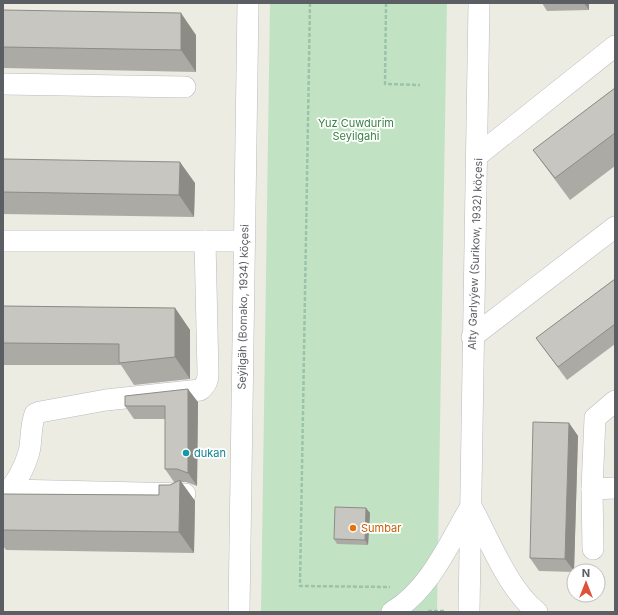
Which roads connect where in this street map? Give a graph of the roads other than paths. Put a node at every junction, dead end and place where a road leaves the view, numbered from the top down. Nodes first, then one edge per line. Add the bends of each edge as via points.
1 (248, 3) edge
2 (479, 3) edge
3 (615, 46) edge
4 (3, 84) edge
5 (185, 87) dead end
6 (477, 156) junction
7 (615, 227) edge
8 (3, 241) edge
9 (205, 241) junction
10 (244, 241) junction
11 (472, 337) junction
12 (615, 401) edge
13 (615, 488) edge
14 (592, 489) junction
15 (7, 493) edge
16 (185, 494) dead end
17 (471, 506) junction
18 (593, 549) dead end
19 (239, 612) edge
20 (392, 612) edge
21 (469, 612) edge
22 (537, 612) edge

1 - 10 street, Seýilgäh (Bomako, 1934) köçesi
2 - 6 street, Alty Garlyýew (Surikow, 1932) köçesi
3 - 6 street
4 - 5 street
6 - 11 street, Alty Garlyýew (Surikow, 1932) köçesi
7 - 11 street
8 - 9 street
9 - 10 street
9 - 15 street via 208,381 203,388 106,400 35,414 29,452
10 - 19 street, Seýilgäh (Bomako, 1934) köçesi
11 - 17 street, Alty Garlyýew (Surikow, 1932) köçesi
12 - 14 street via 595,418
13 - 14 street
14 - 18 street
15 - 16 street
17 - 20 street via 425,585 404,605
17 - 21 street, Alty Garlyýew (Surikow, 1932) köçesi
17 - 22 street, Alty Garlyýew (Surikow, 1932) köçesi via 510,580

